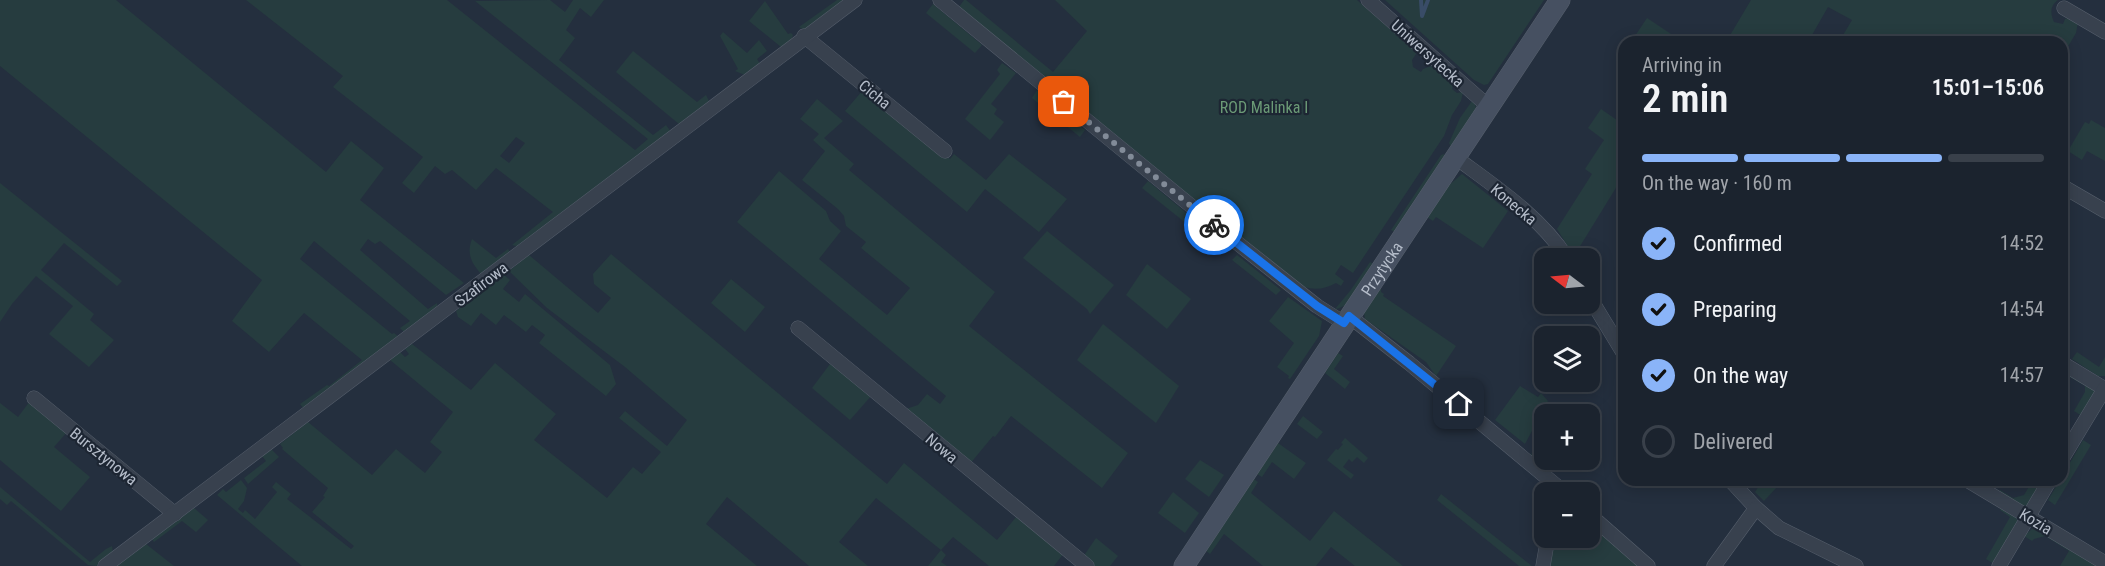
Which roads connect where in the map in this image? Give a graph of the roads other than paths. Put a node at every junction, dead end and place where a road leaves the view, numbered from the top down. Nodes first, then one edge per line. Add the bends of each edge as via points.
1 (855, 0) edge
2 (940, 0) edge
3 (1368, 0) edge
4 (1560, 0) edge
5 (2064, 8) dead end
6 (2105, 32) edge
7 (804, 36) junction
8 (1489, 107) junction
9 (945, 151) dead end
10 (1455, 157) junction
11 (2068, 189) edge
12 (2105, 211) edge
13 (1560, 248) edge
14 (1600, 314) edge
15 (1347, 320) junction
16 (798, 328) dead end
17 (1618, 344) edge
18 (2068, 366) edge
19 (2105, 388) edge
20 (34, 398) dead end
21 (2068, 449) edge
22 (1550, 482) edge
23 (1736, 486) edge
24 (1977, 486) edge
25 (2046, 486) edge
26 (1756, 508) junction
27 (175, 514) junction
28 (2028, 516) junction
29 (1600, 524) edge
30 (1546, 548) edge
31 (2105, 563) edge
32 (105, 566) edge
33 (1087, 566) edge
34 (1184, 566) edge
35 (1543, 566) edge
36 (1648, 566) edge
37 (1714, 566) edge
38 (1856, 566) edge
39 (1999, 566) edge

1 - 7 street, Szafirowa
2 - 15 street via 1317,306
3 - 8 street, Uniwersytecka
4 - 8 main road, Przytycka
5 - 6 street
7 - 9 street, Cicha
7 - 27 street, Szafirowa
8 - 10 main road, Przytycka
10 - 13 street, Konecka via 1538,223
10 - 15 main road, Przytycka
11 - 12 street
14 - 17 street
15 - 22 street via 1409,363
15 - 34 main road, Przytycka
16 - 33 street, Nowa
18 - 19 street
19 - 21 street
20 - 27 street, Bursztynowa
23 - 26 street
24 - 28 street, Kozia
25 - 28 street
26 - 37 street
26 - 38 street via 1792,536
27 - 32 street, Szafirowa
28 - 31 street, Kozia
28 - 39 street
29 - 36 street
30 - 35 street

